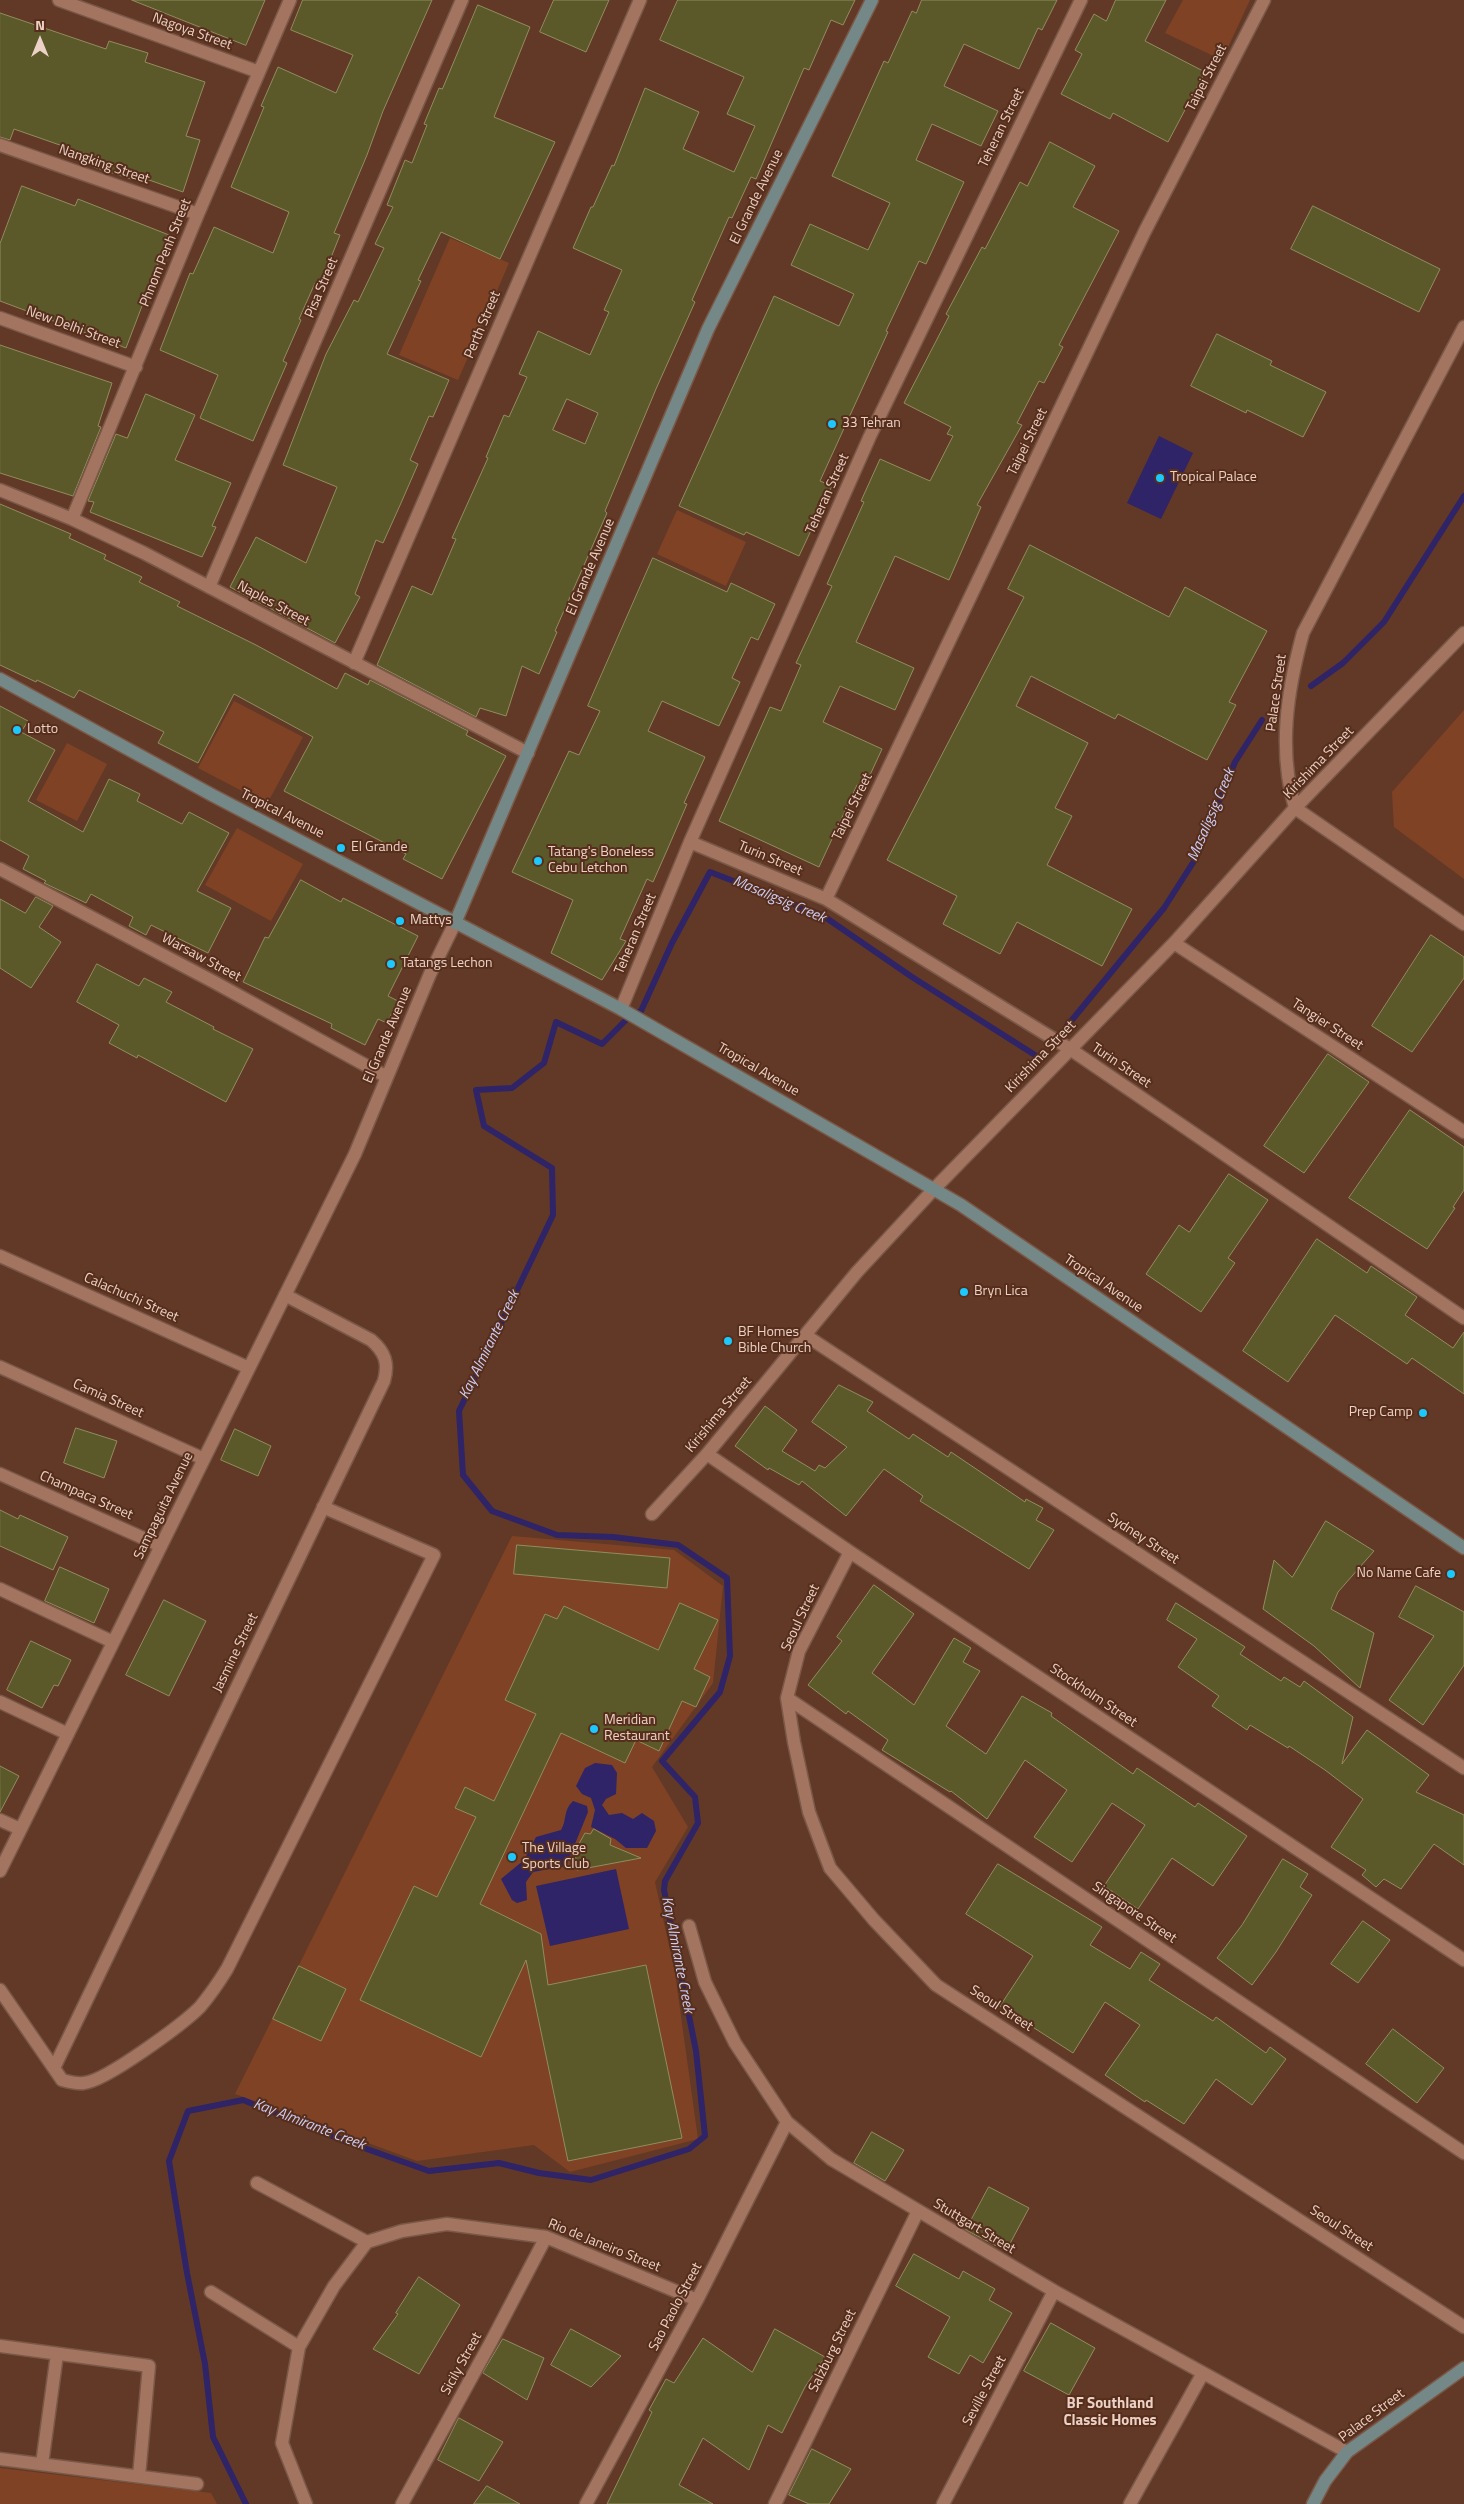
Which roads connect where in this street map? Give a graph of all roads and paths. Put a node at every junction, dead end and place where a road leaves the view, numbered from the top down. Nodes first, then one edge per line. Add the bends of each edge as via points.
1 (59, 0) edge
2 (290, 0) edge
3 (462, 0) edge
4 (640, 0) edge
5 (872, 0) edge
6 (1081, 0) edge
7 (1264, 0) edge
8 (81, 4) edge
9 (259, 72) junction
10 (0, 145) edge
11 (198, 214) junction
12 (0, 318) edge
13 (1464, 327) edge
14 (136, 367) junction
15 (0, 490) edge
16 (72, 519) junction
17 (209, 587) junction
18 (1464, 633) edge
19 (354, 663) junction
20 (0, 679) edge
21 (528, 753) junction
22 (1296, 808) junction
23 (690, 842) junction
24 (0, 869) edge
25 (826, 899) junction
26 (455, 923) junction
27 (1464, 924) edge
28 (1174, 942) junction
29 (621, 1009) junction
30 (1070, 1049) junction
31 (387, 1077) junction
32 (1464, 1132) edge
33 (355, 1154) joint
34 (934, 1189) junction
35 (0, 1256) edge
36 (285, 1295) junction
37 (1464, 1318) edge
38 (805, 1334) junction
39 (0, 1367) edge
40 (249, 1368) junction
41 (707, 1454) junction
42 (204, 1459) junction
43 (0, 1474) edge
44 (323, 1507) junction
45 (652, 1514) dead end
46 (161, 1546) junction
47 (1464, 1548) edge
48 (850, 1552) junction
49 (0, 1590) edge
50 (114, 1642) junction
51 (787, 1698) junction
52 (0, 1702) edge
53 (68, 1734) junction
54 (1464, 1768) edge
55 (0, 1820) edge
56 (20, 1830) junction
57 (0, 1870) edge
58 (688, 1926) dead end
59 (1464, 1960) edge
60 (0, 1990) edge
61 (54, 2068) junction
62 (787, 2122) junction
63 (1464, 2153) edge
64 (257, 2183) dead end
65 (918, 2211) junction
66 (546, 2237) junction
67 (367, 2242) junction
68 (1054, 2291) junction
69 (211, 2292) dead end
70 (698, 2300) junction
71 (1464, 2327) edge
72 (0, 2346) edge
73 (299, 2347) junction
74 (57, 2354) junction
75 (1464, 2368) edge
76 (1203, 2373) junction
77 (1347, 2452) junction
78 (0, 2459) edge
79 (42, 2464) junction
80 (139, 2476) junction
81 (197, 2484) dead end
82 (306, 2504) edge
83 (402, 2504) edge
84 (586, 2504) edge
85 (775, 2504) edge
86 (943, 2504) edge
87 (1130, 2504) edge
88 (1313, 2504) edge

1 - 8 street, Nagoya Street
2 - 9 street, Phnom Penh Street
3 - 17 street, Pisa Street
4 - 19 street, Perth Street
5 - 21 street, El Grande Avenue via 708,329
6 - 23 street, Teheran Street via 870,436
7 - 25 street, Taipei Street via 1141,240
8 - 9 street, Nagoya Street
9 - 11 street, Phnom Penh Street
10 - 11 street, Nangking Street
11 - 14 street, Phnom Penh Street
12 - 14 street, New Delhi Street
13 - 22 street, Palace Street via 1303,633 1292,671 1286,721 1285,758
14 - 16 street, Phnom Penh Street
15 - 16 street, Naples Street
16 - 17 street, Naples Street
17 - 19 street, Naples Street
18 - 22 street, Kirishima Street
19 - 21 street, Naples Street
20 - 26 street, Tropical Avenue
21 - 26 street, El Grande Avenue
22 - 27 street
22 - 28 street, Kirishima Street
23 - 25 street, Turin Street
23 - 29 street, Teheran Street
24 - 31 street, Warsaw Street
25 - 30 street, Turin Street
26 - 29 street, Tropical Avenue
26 - 31 street, El Grande Avenue
28 - 30 street, Kirishima Street
28 - 32 street, Tangier Street
29 - 34 street, Tropical Avenue
30 - 34 street, Kirishima Street
30 - 37 street, Turin Street
31 - 33 street, El Grande Avenue
33 - 36 street, Sampaguita Avenue
34 - 38 street, Kirishima Street
34 - 47 street, Tropical Avenue
35 - 40 street, Calachuchi Street
36 - 40 street, Sampaguita Avenue
36 - 44 street, Jasmine Street via 371,1340 381,1348 386,1358 384,1381
38 - 41 street, Kirishima Street
38 - 54 street, Sydney Street
39 - 42 street, Camia Street
40 - 42 street, Sampaguita Avenue
41 - 45 street, Kirishima Street
41 - 48 street, Stockholm Street
42 - 46 street, Sampaguita Avenue
43 - 46 street, Champaca Street
44 - 61 street, Jasmine Street
44 - 61 street via 434,1556 215,1988 180,2024 101,2078 72,2083 62,2080
46 - 50 street, Sampaguita Avenue
48 - 51 street, Seoul Street via 799,1651
48 - 59 street, Stockholm Street
49 - 50 street
50 - 53 street, Sampaguita Avenue
51 - 63 street, Singapore Street
51 - 71 street, Seoul Street via 809,1812 830,1868 936,1985
52 - 53 street
53 - 56 street, Sampaguita Avenue
55 - 56 street
56 - 57 street, Sampaguita Avenue
58 - 62 street, Stuttgart Street via 705,1982 722,2017
60 - 61 street
62 - 65 street, Stuttgart Street via 831,2159
62 - 70 street, Sao Paolo Street
64 - 67 street
65 - 68 street, Stuttgart Street
65 - 85 street, Salzburg Street
66 - 67 street, Rio de Janeiro Street via 447,2224 402,2231
66 - 70 street, Rio de Janeiro Street
66 - 83 street, Sicily Street
67 - 73 street via 334,2286
68 - 76 street, Stuttgart Street
68 - 86 street, Seville Street
69 - 73 street
70 - 84 street, Sao Paolo Street
72 - 74 street
73 - 82 street via 282,2443
74 - 79 street
74 - 80 street via 149,2366
75 - 77 street, Palace Street
76 - 77 street, Stuttgart Street
76 - 87 street
77 - 88 street, Palace Street via 1325,2481
78 - 79 street
79 - 80 street
80 - 81 street

